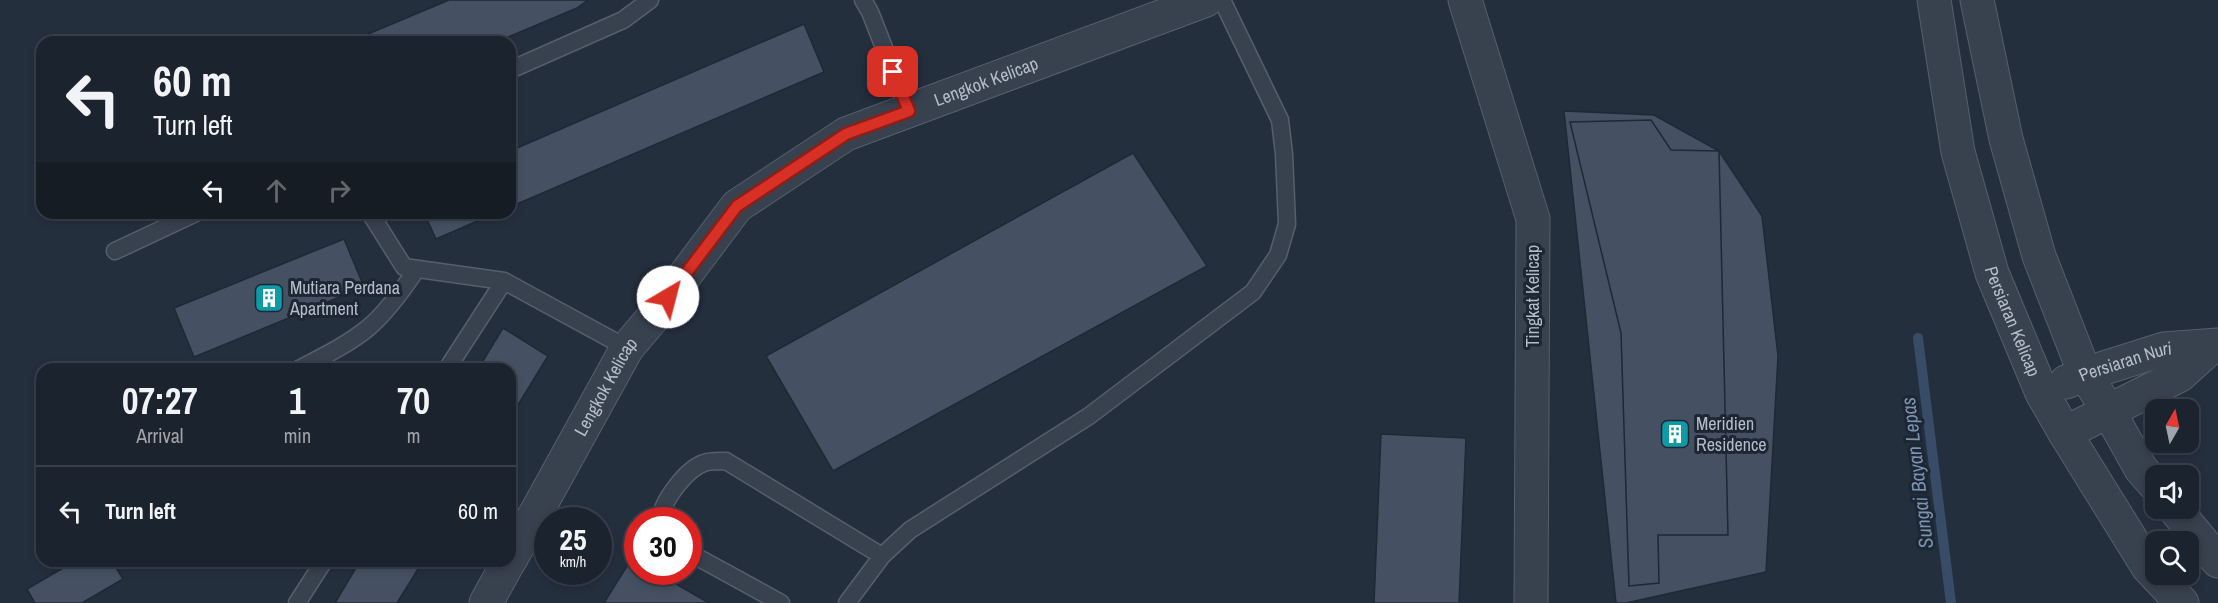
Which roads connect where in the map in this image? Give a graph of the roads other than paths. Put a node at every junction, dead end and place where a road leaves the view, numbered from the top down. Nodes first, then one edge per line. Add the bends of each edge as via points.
1 (650, 0) edge
2 (863, 0) edge
3 (1206, 0) edge
4 (1222, 0) edge
5 (1465, 0) edge
6 (1934, 0) edge
7 (1977, 0) edge
8 (516, 67) edge
9 (909, 111) junction
10 (183, 219) edge
11 (374, 219) edge
12 (115, 251) dead end
13 (416, 270) junction
14 (504, 281) junction
15 (2215, 346) edge
16 (627, 348) junction
17 (310, 363) edge
18 (451, 363) edge
19 (2085, 374) junction
20 (2042, 393) junction
21 (2108, 410) junction
22 (2066, 433) junction
23 (2145, 474) edge
24 (662, 507) edge
25 (2183, 519) edge
26 (516, 549) edge
27 (882, 556) junction
28 (702, 560) edge
29 (2218, 561) edge
30 (320, 567) edge
31 (506, 567) edge
32 (297, 603) edge
33 (486, 603) edge
34 (781, 603) edge
35 (847, 603) edge
36 (1531, 603) edge
37 (2182, 603) edge

1 - 8 lane via 623,20
2 - 9 lane
3 - 9 street, Lengkok Kelicap
4 - 27 lane via 1280,120 1287,224 1278,255 1244,299 1089,416 910,530
5 - 36 street, Tingkat Kelicap via 1533,219
6 - 20 street, Persiaran Kelicap via 1958,152 1992,273
7 - 19 street via 2006,139 2039,256
9 - 16 street, Lengkok Kelicap via 846,134 737,206
10 - 12 lane
11 - 13 lane via 405,267
13 - 14 lane
13 - 17 lane via 401,293 368,328
14 - 16 lane
14 - 18 lane
15 - 19 street, Persiaran Nuri via 2164,349
15 - 21 street, Persiaran Nuri via 2180,375
16 - 26 street, Lengkok Kelicap
19 - 20 street, Persiaran Nuri
19 - 21 street
20 - 22 street, Persiaran Kelicap
21 - 22 street, Persiaran Nuri
21 - 23 street
22 - 37 street, Persiaran Kelicap via 2148,567
24 - 27 lane via 690,472 705,463 726,461
25 - 29 street
27 - 35 lane
28 - 34 lane
30 - 32 lane
31 - 33 street, Lengkok Kelicap

